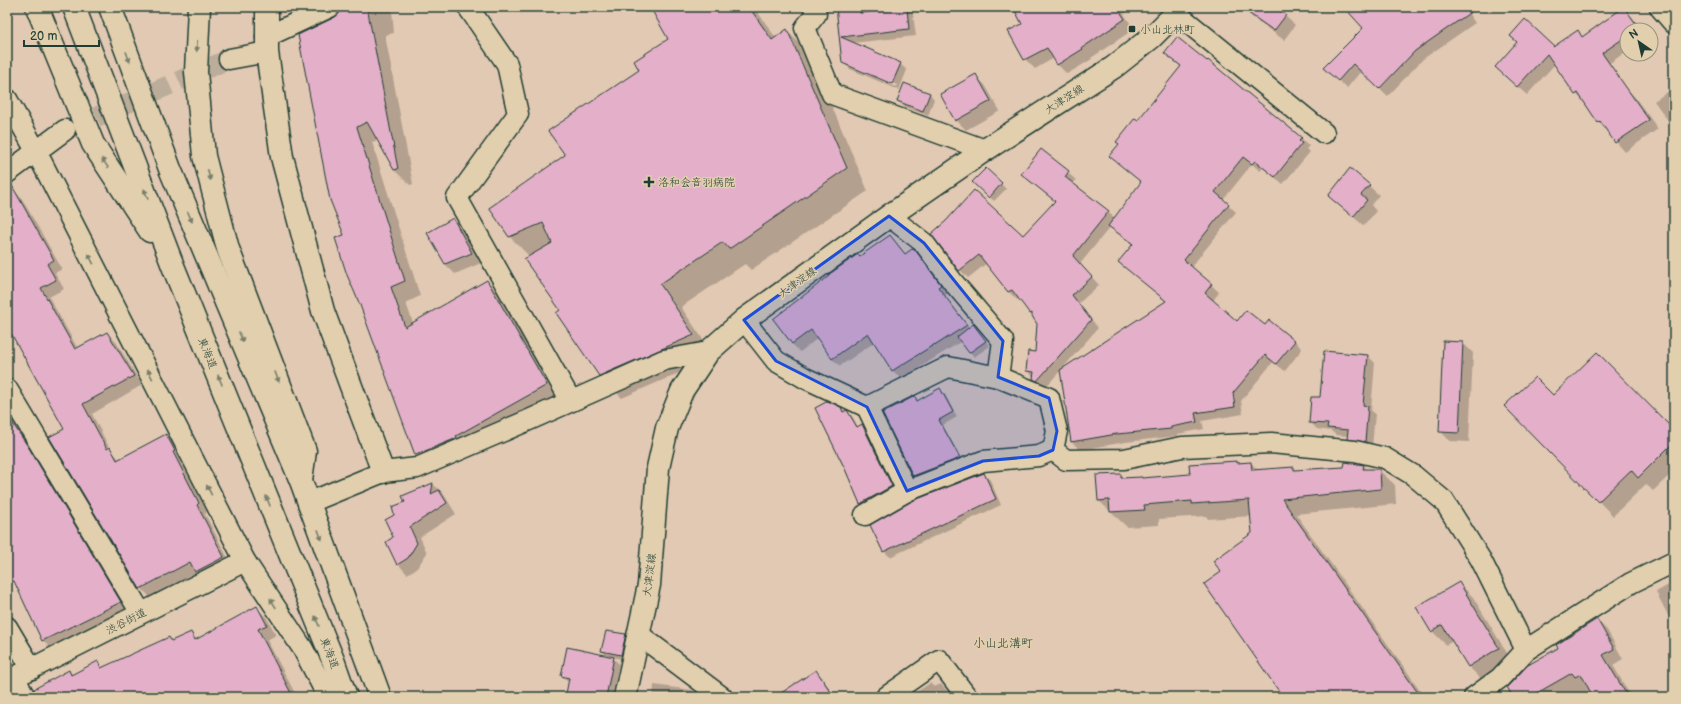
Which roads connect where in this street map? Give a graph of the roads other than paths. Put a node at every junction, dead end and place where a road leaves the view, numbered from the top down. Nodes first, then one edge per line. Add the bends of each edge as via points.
1 (37, 7) edge
2 (74, 7) edge
3 (110, 7) edge
4 (199, 7) edge
5 (267, 7) edge
6 (330, 7) edge
7 (468, 7) edge
8 (814, 7) edge
9 (1661, 7) edge
10 (1178, 10) edge
11 (1674, 22) edge
12 (267, 44) junction
13 (229, 59) tunnel mouth
14 (7, 99) edge
15 (65, 130) tunnel mouth
16 (1324, 133) dead end
17 (985, 150) junction
18 (36, 152) junction
19 (7, 173) edge
20 (889, 216) junction
21 (173, 266) junction
22 (744, 320) junction
23 (708, 352) junction
24 (998, 378) junction
25 (7, 389) edge
26 (571, 402) junction
27 (867, 406) junction
28 (1053, 450) junction
29 (383, 472) junction
30 (301, 482) junction
31 (907, 491) junction
32 (308, 503) junction
33 (865, 515) dead end
34 (246, 561) junction
35 (1674, 562) edge
36 (141, 613) junction
37 (7, 627) edge
38 (638, 634) junction
39 (1526, 650) junction
40 (32, 669) junction
41 (10, 679) edge
42 (25, 697) edge
43 (328, 697) edge
44 (346, 697) edge
45 (380, 697) edge
46 (625, 697) edge
47 (722, 697) edge
48 (886, 697) edge
49 (966, 697) edge
50 (1474, 697) edge

21 -> 1 main road via 93,144
21 -> 2 main road, 東海道
3 -> 30 main road via 170,168
4 -> 30 main road via 196,72 204,156 228,249 305,451
5 - 12 main road
6 - 12 street
7 - 26 street via 508,64 518,114 457,198
8 - 17 street via 816,14 805,28 832,94
9 - 11 main road
10 - 16 street
10 - 17 main road, 大津淀線 via 1152,37 1114,67
12 - 13 street
12 - 29 main road via 282,157 302,236 323,311
14 - 18 street
15 - 18 street
17 - 20 main road, 大津淀線
18 - 19 street
34 -> 18 street
20 - 22 main road, 大津淀線
20 - 24 street via 924,243 1003,341
44 -> 21 main road, 東海道
22 - 23 main road, 大津淀線
22 - 27 street via 776,361 805,378
23 - 26 street via 664,360
23 - 38 main road, 大津淀線 via 682,391 667,428 658,468 649,585
24 - 27 street via 948,367
24 - 28 street via 1049,398 1056,431
25 - 36 street
26 - 29 street via 417,468
27 - 31 street
28 - 31 street via 1039,456 983,461
28 - 39 street via 1066,460 1124,459 1182,447 1271,443 1355,451 1385,458 1413,475 1444,501 1481,560
29 - 32 street
30 - 32 main road
31 - 33 street
32 -> 45 main road
34 - 36 street, 渋谷街道
43 -> 34 street via 303,649
35 - 39 street via 1631,583
36 - 40 street, 渋谷街道
37 - 40 street
38 - 46 main road, 大津淀線
38 - 47 street
39 - 50 street via 1500,678
40 - 41 street, 渋谷街道
41 - 42 street
48 - 49 street via 939,660

